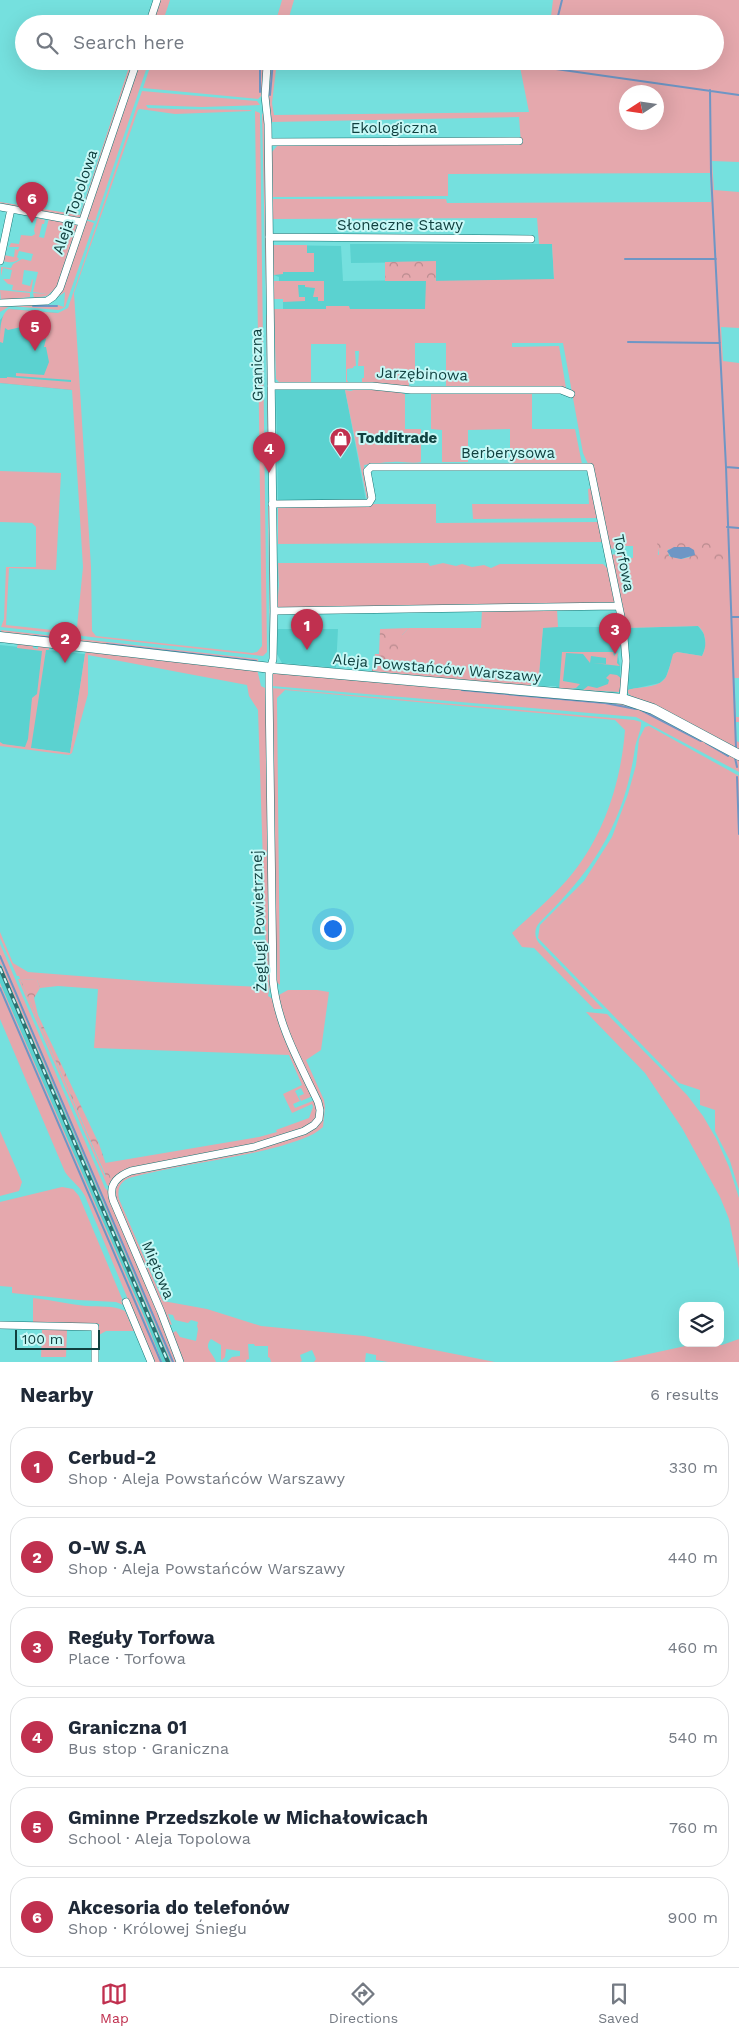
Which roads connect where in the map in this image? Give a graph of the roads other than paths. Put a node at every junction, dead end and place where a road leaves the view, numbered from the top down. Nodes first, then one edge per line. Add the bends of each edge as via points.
1 (157, 0) edge
2 (152, 15) edge
3 (134, 70) edge
4 (267, 70) edge
5 (519, 141) dead end
6 (269, 142) junction
7 (0, 207) edge
8 (11, 209) junction
9 (82, 222) junction
10 (269, 237) junction
11 (531, 239) dead end
12 (0, 261) edge
13 (0, 303) edge
14 (271, 386) junction
15 (571, 394) dead end
16 (586, 466) joint
17 (272, 504) junction
18 (619, 606) junction
19 (274, 611) junction
20 (0, 637) edge
21 (271, 668) junction
22 (623, 699) junction
23 (739, 755) edge
24 (112, 1188) joint
25 (126, 1302) dead end
26 (0, 1325) edge
27 (95, 1362) edge
28 (151, 1362) edge
29 (180, 1362) edge

1 - 2 street
3 - 9 street, Aleja Topolowa
4 - 6 street, Graniczna via 265,96
5 - 6 street, Ekologiczna
6 - 10 street, Graniczna
7 - 8 street
8 - 9 street
8 - 12 street
9 - 13 street, Aleja Topolowa via 60,288 53,297 44,302
10 - 11 street, Słoneczne Stawy
10 - 14 street, Graniczna
14 - 15 street, Jarzębinowa via 562,390
14 - 17 street, Graniczna
16 - 17 street, Berberysowa via 369,467 372,500 368,503
16 - 18 street, Torfowa via 591,468
17 - 19 street, Graniczna
18 - 19 street
18 - 22 street, Torfowa via 626,661
19 - 21 street, Graniczna
20 - 21 street, Aleja Powstańców Warszawy
21 - 22 street, Aleja Powstańców Warszawy
21 - 24 street, Żeglugi Powietrznej via 274,991 286,1032 318,1102 319,1119 304,1132 273,1142 132,1171 119,1177
22 - 23 street, Aleja Powstańców Warszawy via 652,709
24 - 29 street, Miętowa via 113,1200
25 - 28 street
26 - 27 street via 95,1327

